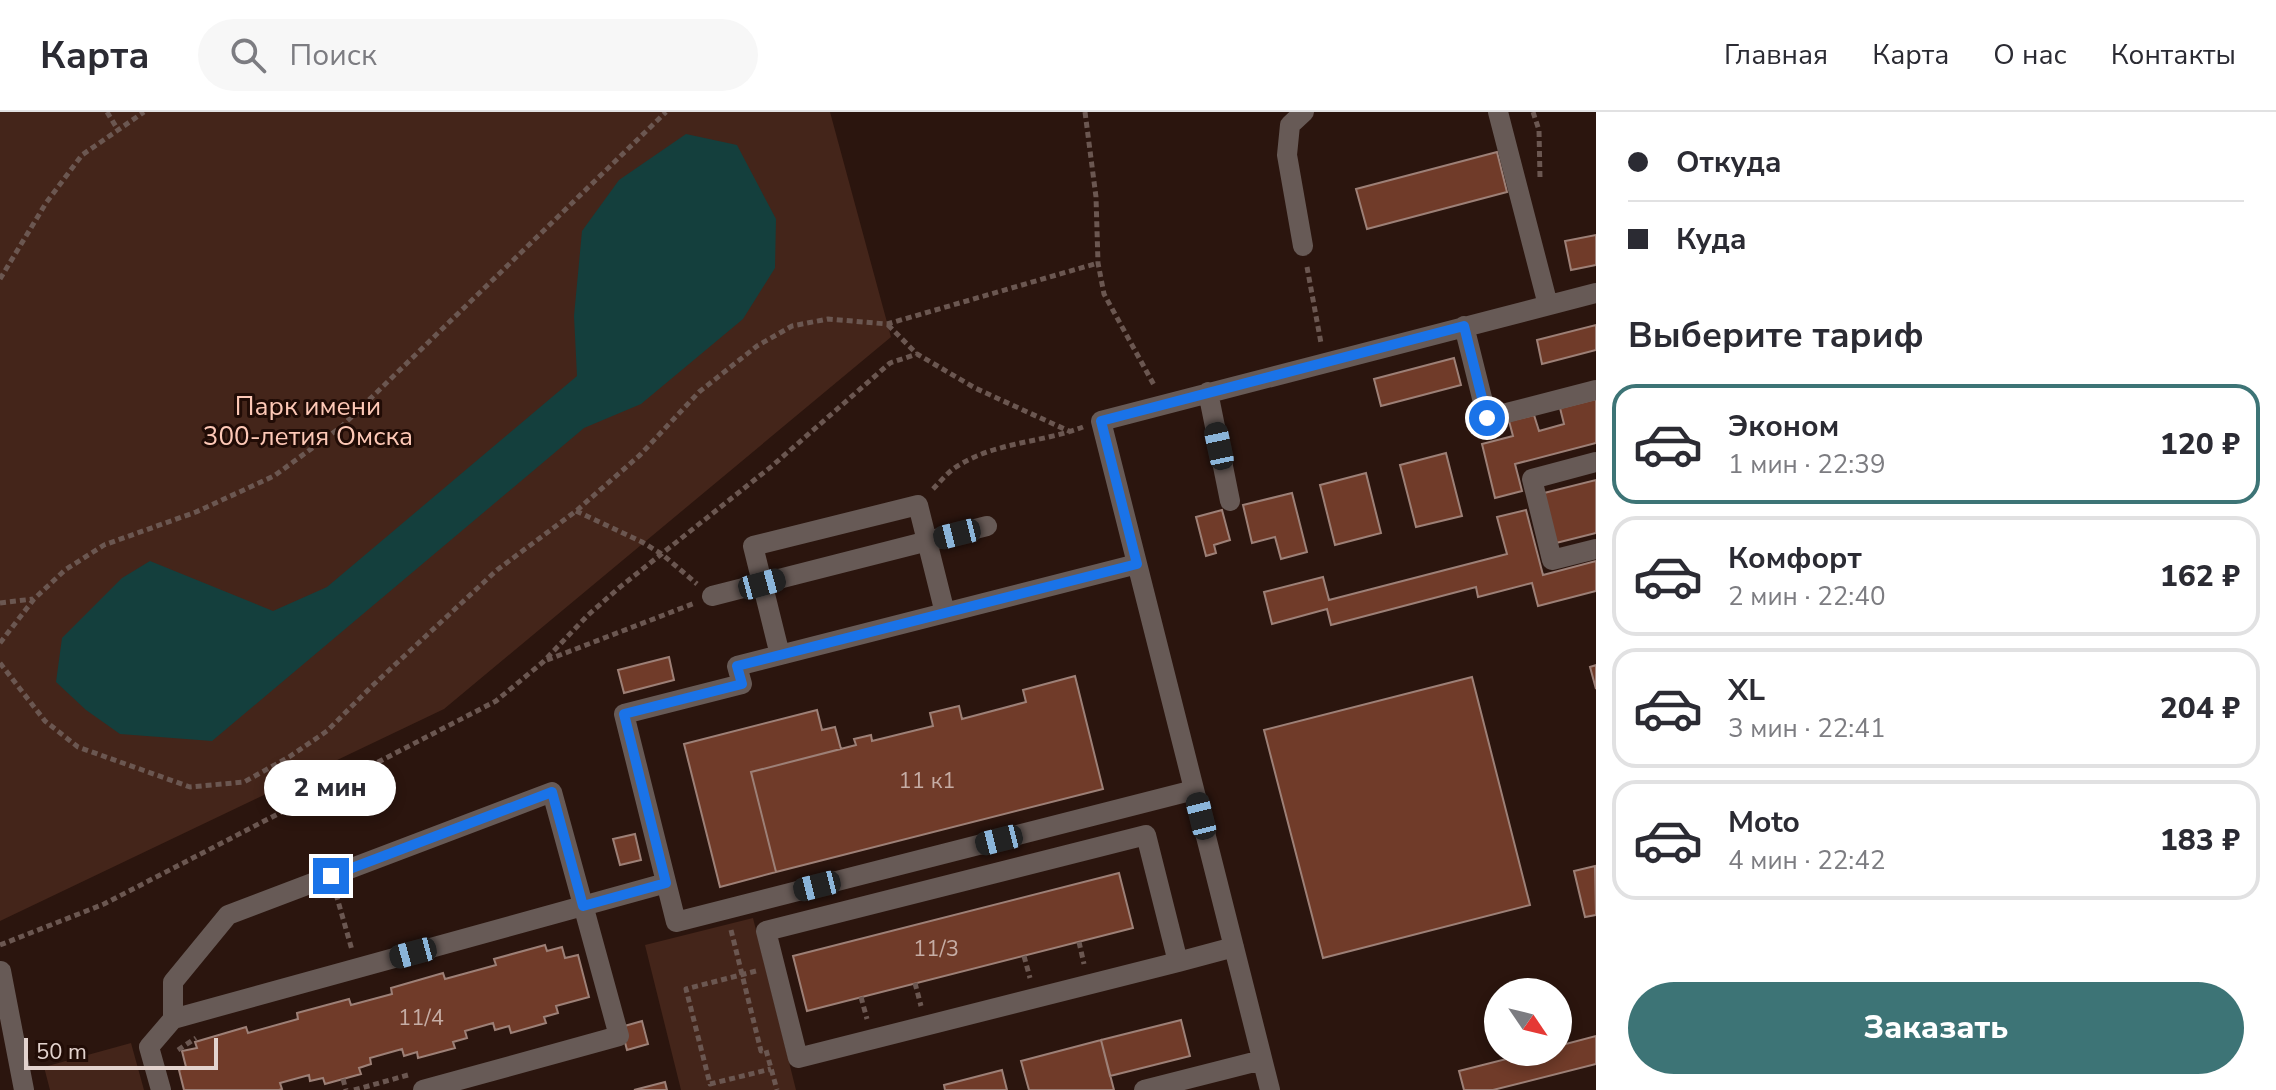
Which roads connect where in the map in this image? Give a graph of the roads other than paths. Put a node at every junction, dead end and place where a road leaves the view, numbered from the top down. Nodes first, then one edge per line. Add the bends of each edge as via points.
1 (1304, 112) edge
2 (1498, 112) edge
3 (1303, 246) road end
4 (1596, 293) edge
5 (1548, 305) junction
6 (1464, 326) junction
7 (1596, 390) edge
8 (1208, 392) junction
9 (1596, 462) edge
10 (1230, 501) dead end
11 (987, 526) dead end
12 (927, 541) junction
13 (1596, 549) edge
14 (1137, 564) junction
15 (762, 584) junction
16 (712, 596) road end
17 (945, 613) junction
18 (780, 655) junction
19 (1194, 790) junction
20 (666, 883) junction
21 (583, 906) junction
22 (1234, 947) junction
23 (1178, 962) junction
24 (2, 984) edge
25 (173, 1019) junction
26 (7, 1035) edge
27 (1262, 1060) junction
28 (24, 1090) edge
29 (161, 1090) edge
30 (423, 1090) edge
31 (1144, 1090) edge
32 (1270, 1090) edge

1 - 3 lane via 1290,125 1287,155
2 - 5 lane
4 - 5 lane
5 - 6 lane
6 - 7 lane via 1487,418
6 - 8 lane
8 - 10 lane
8 - 14 lane via 1101,421
9 - 13 lane via 1532,479 1552,560
11 - 12 lane
12 - 15 lane
12 - 15 lane via 918,505 753,546
12 - 17 lane
14 - 17 lane
14 - 19 lane
15 - 16 lane
15 - 18 lane
17 - 18 lane
18 - 20 lane via 737,666 742,684 624,714
19 - 20 lane via 676,922
19 - 22 lane
20 - 21 lane
21 - 25 lane
21 - 25 lane via 552,792 228,915 173,982
21 - 30 lane via 619,1036
22 - 23 lane
22 - 27 lane
23 - 23 lane via 798,1058 766,931 1146,835
24 - 26 lane
25 - 29 lane via 149,1047
26 - 28 lane
27 - 31 lane
27 - 32 lane

